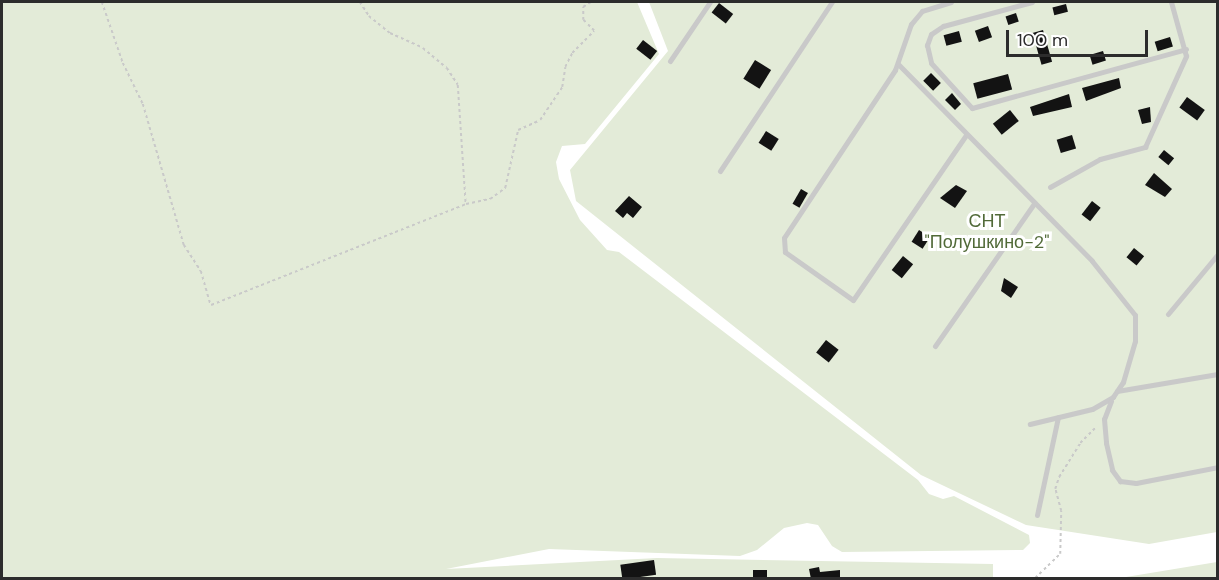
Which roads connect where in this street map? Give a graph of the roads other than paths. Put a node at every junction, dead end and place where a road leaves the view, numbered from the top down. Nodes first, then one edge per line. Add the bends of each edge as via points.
1 (710, 2) edge
2 (832, 2) edge
3 (951, 2) edge
4 (1032, 2) edge
5 (1171, 2) edge
6 (939, 3) edge
7 (1186, 49) junction
8 (670, 61) dead end
9 (898, 64) junction
10 (966, 135) junction
11 (720, 171) dead end
12 (1050, 187) dead end
13 (1033, 205) junction
14 (1218, 254) edge
15 (1168, 315) dead end
16 (935, 346) dead end
17 (1218, 374) edge
18 (1117, 391) junction
19 (1113, 397) junction
20 (1058, 417) junction
21 (1030, 424) dead end
22 (1218, 467) edge
23 (1038, 515) dead end

1 - 8 lane
2 - 11 lane
3 - 6 lane
4 - 7 lane via 944,26 931,34 927,45 931,63 972,108
5 - 7 lane
6 - 9 lane via 922,11 911,24
7 - 12 lane via 1183,66 1145,147 1100,159
9 - 10 lane
9 - 10 lane via 853,139 784,238 785,252 853,300
10 - 13 lane
13 - 16 lane
13 - 18 lane via 1099,269 1135,315 1135,341
14 - 15 lane
17 - 18 lane
18 - 19 lane
19 - 20 lane via 1100,406
19 - 22 lane via 1104,419 1109,461 1114,475 1124,483
20 - 21 lane
20 - 23 lane

